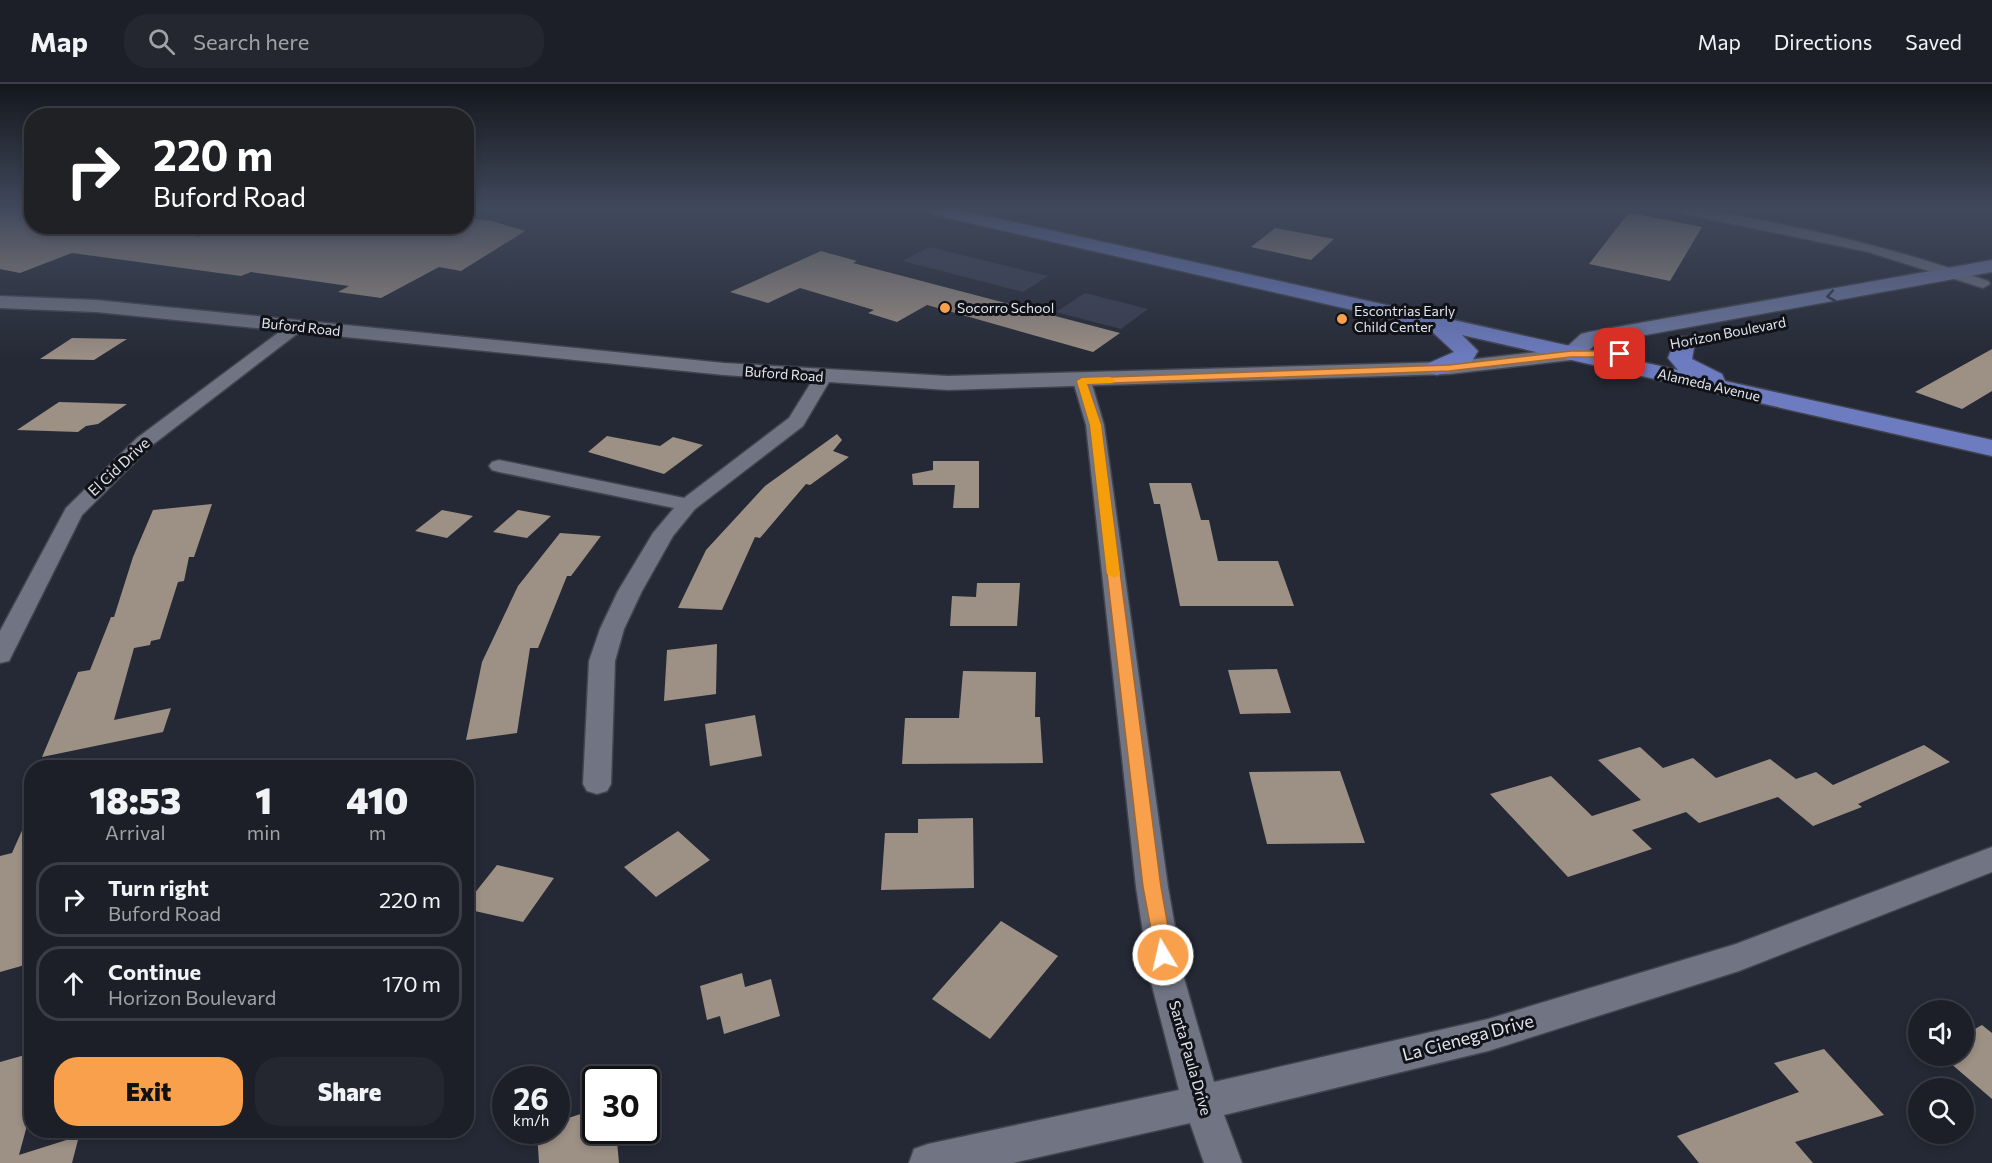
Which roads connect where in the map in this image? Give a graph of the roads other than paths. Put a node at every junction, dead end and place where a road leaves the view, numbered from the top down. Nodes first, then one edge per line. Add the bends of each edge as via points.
1 (1157, 260) edge
2 (1910, 260) edge
3 (1955, 274) junction
4 (1989, 278) edge
5 (0, 302) edge
6 (1434, 323) junction
7 (296, 327) junction
8 (1684, 342) junction
9 (1571, 354) junction
10 (1437, 368) junction
11 (823, 377) junction
12 (1082, 381) junction
13 (1743, 392) junction
14 (1992, 448) edge
15 (499, 466) dead end
16 (688, 505) junction
17 (0, 655) edge
18 (597, 784) dead end
19 (1992, 859) edge
20 (1201, 1103) junction
21 (928, 1163) edge
22 (1223, 1163) edge

1 - 6 main road, Alameda Avenue
2 - 3 street
3 - 4 main road, Horizon Boulevard
3 -> 9 main road, Horizon Boulevard via 1589,339
4 - 8 main road, Horizon Boulevard
5 - 7 street, Buford Road via 96,306
6 - 9 main road, Alameda Avenue
6 - 10 main road via 1466,351 1463,358
7 - 11 street, Buford Road
7 - 17 street, El Cid Drive via 144,442 73,512
8 - 9 main road, Horizon Boulevard via 1620,354
8 - 13 main road via 1680,358 1684,364
9 - 10 street, Buford Road
9 - 13 main road, Alameda Avenue
10 - 12 street, Buford Road
11 - 12 street, Buford Road via 948,383
11 - 16 street via 796,422
12 - 20 street, Santa Paula Drive via 1095,425 1167,978
13 - 14 main road, Alameda Avenue
15 - 16 street
16 - 18 street via 664,533 612,629 602,661
19 - 20 street, La Cienega Drive via 1739,957 1488,1035
20 - 21 street, La Cienega Drive
20 - 22 street, Santa Paula Drive

